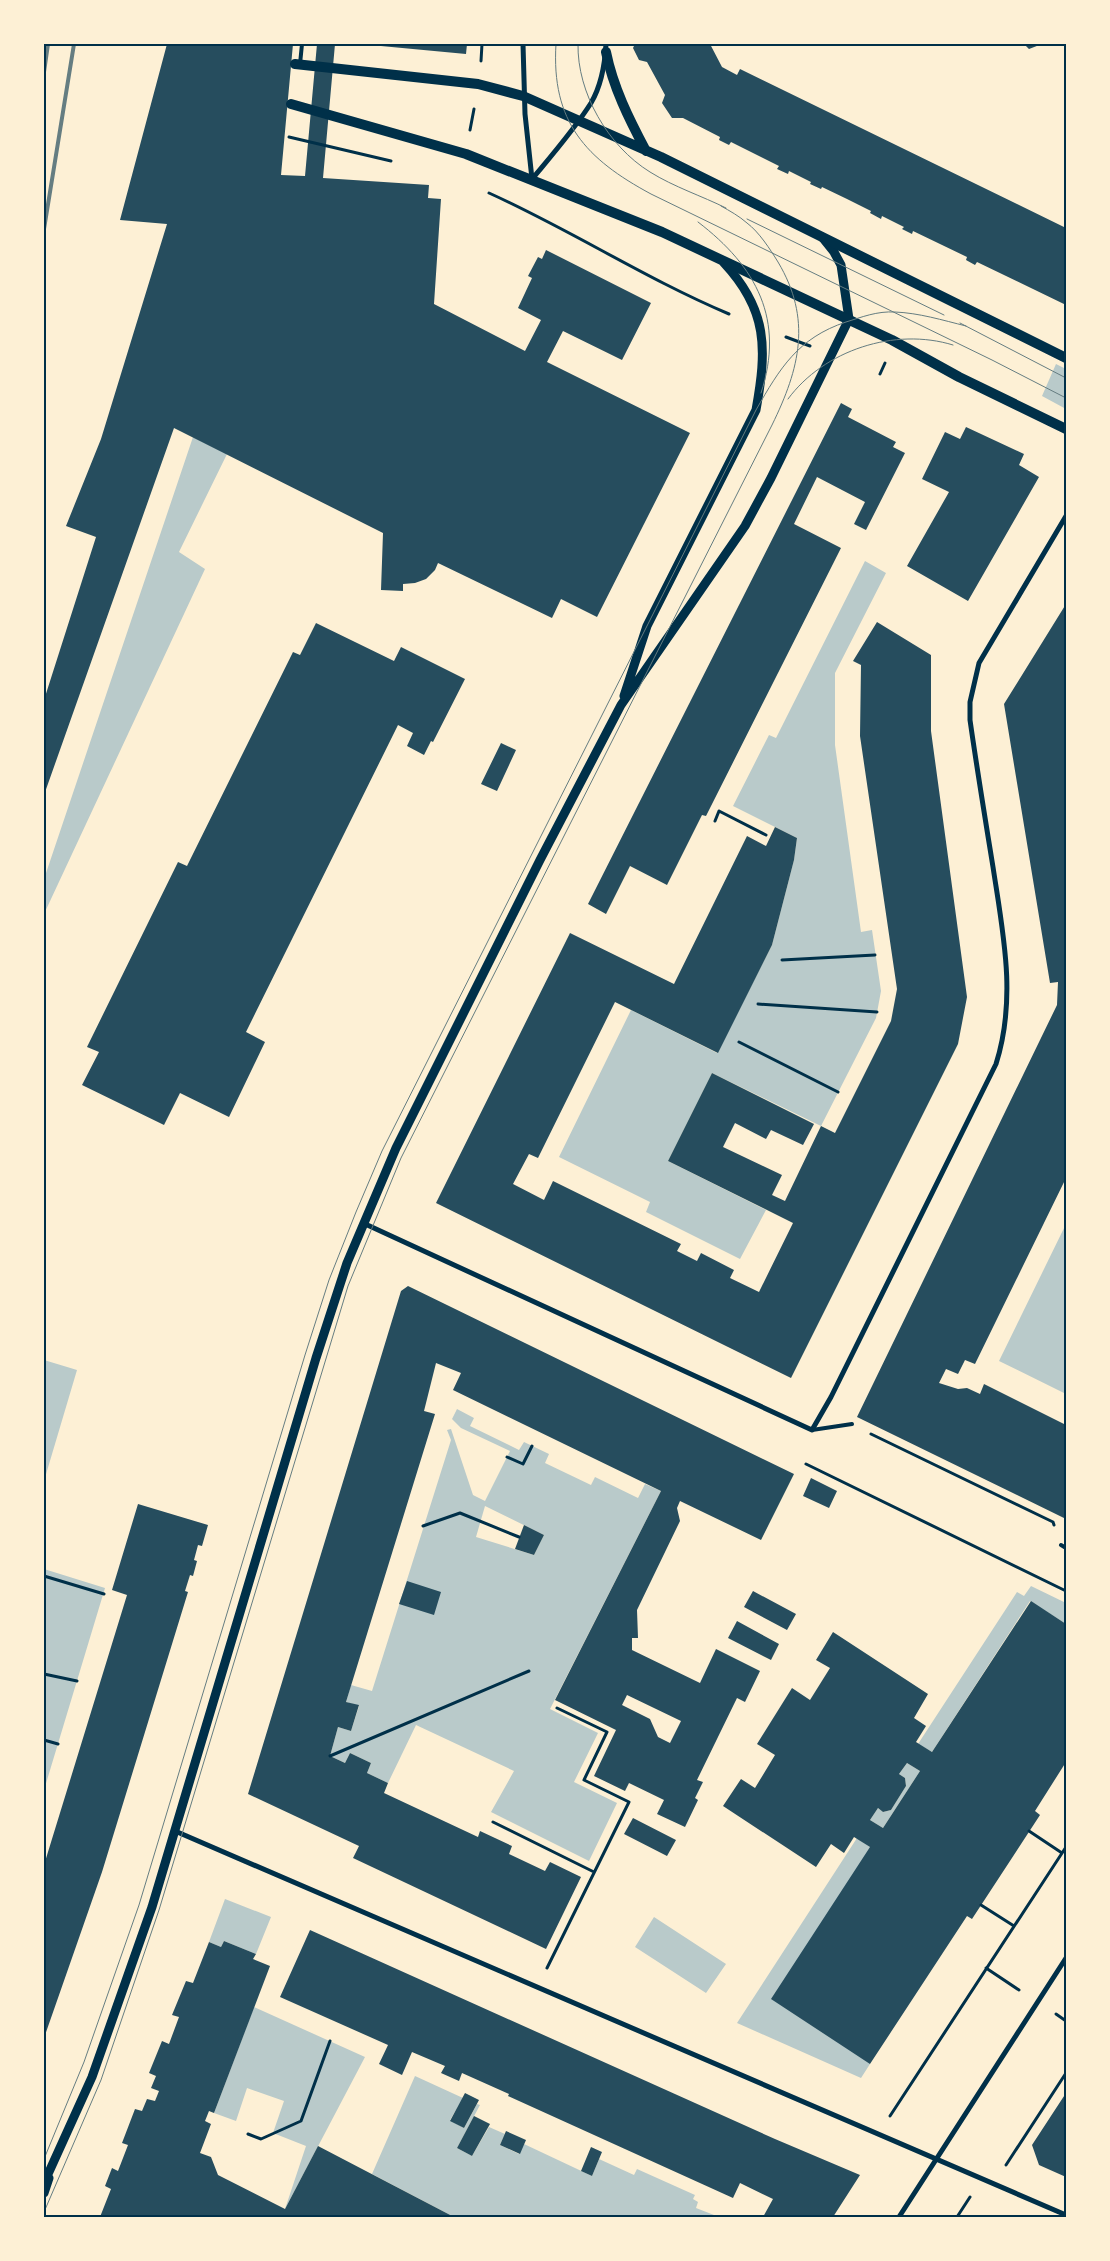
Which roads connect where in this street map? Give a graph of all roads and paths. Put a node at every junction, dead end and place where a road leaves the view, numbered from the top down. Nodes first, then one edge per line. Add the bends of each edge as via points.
1 (302, 44) edge
2 (482, 44) edge
3 (523, 44) edge
4 (606, 48) edge
5 (297, 65) joint
6 (478, 84) junction
7 (524, 96) junction
8 (291, 104) dead end
9 (579, 120) junction
10 (289, 137) dead end
11 (646, 151) junction
12 (466, 154) junction
13 (394, 162) dead end
14 (532, 179) junction
15 (488, 192) dead end
16 (822, 236) junction
17 (724, 263) junction
18 (849, 319) junction
19 (760, 327) junction
20 (831, 353) junction
21 (1066, 358) edge
22 (1066, 429) edge
23 (1066, 516) edge
24 (621, 705) junction
25 (715, 821) dead end
26 (766, 835) dead end
27 (876, 955) dead end
28 (782, 960) dead end
29 (758, 1004) dead end
30 (877, 1012) dead end
31 (739, 1042) dead end
32 (838, 1092) dead end
33 (363, 1223) junction
34 (852, 1424) joint
35 (812, 1430) junction
36 (532, 1446) dead end
37 (507, 1457) dead end
38 (806, 1464) dead end
39 (423, 1526) dead end
40 (519, 1537) dead end
41 (1061, 1545) joint
42 (1066, 1548) edge
43 (44, 1576) edge
44 (1066, 1591) edge
45 (104, 1594) dead end
46 (529, 1671) dead end
47 (44, 1674) edge
48 (77, 1681) dead end
49 (557, 1708) dead end
50 (44, 1740) edge
51 (58, 1744) dead end
52 (330, 1756) dead end
53 (493, 1822) dead end
54 (175, 1831) junction
55 (1029, 1831) dead end
56 (1066, 1847) edge
57 (1062, 1853) junction
58 (594, 1872) junction
59 (981, 1904) dead end
60 (1014, 1926) junction
61 (558, 1942) dead end
62 (1066, 1958) edge
63 (330, 2042) dead end
64 (1066, 2073) edge
65 (248, 2134) dead end
66 (878, 2134) junction
67 (937, 2160) junction
68 (53, 2166) junction
69 (44, 2183) edge
70 (993, 2184) junction
71 (44, 2193) edge
72 (1066, 2215) edge
73 (899, 2217) edge

1 - 5 lane
2 - 6 path
3 - 7 street
4 - 9 street via 592,102
4 - 11 main road via 610,74
5 - 6 main road
6 - 7 main road
6 - 12 path
7 - 9 main road
7 - 14 street
8 - 12 main road
9 - 11 main road
9 - 14 street
10 - 13 path
11 - 16 main road
12 - 14 main road
14 - 17 main road via 662,232
15 - 19 path via 694,299
16 - 18 street via 841,265
16 - 21 main road
17 - 18 main road
17 - 19 street via 752,301
18 - 20 street
18 - 22 main road
19 - 20 path
19 - 24 street via 763,371 756,410 648,626
20 - 24 street via 745,526
23 - 35 street via 979,663 970,702 970,720 1008,960 1006,1025 1002,1046 996,1064
24 - 33 street via 412,1115
25 - 26 path via 719,811
27 - 28 path
29 - 30 path
31 - 32 path
33 - 35 street
33 - 54 street via 316,1358
34 - 35 lane
34 - 41 path via 1053,1522
36 - 37 path via 523,1464
38 - 44 path
39 - 40 path via 460,1513
41 - 42 lane
43 - 45 path
46 - 52 path
47 - 48 path
49 - 58 path via 607,1732 584,1780 629,1802
50 - 51 path
53 - 58 path
54 - 66 street
54 - 68 street via 152,1907 92,2077
55 - 57 path
56 - 57 path
57 - 60 path
58 - 61 path
59 - 60 path
60 - 66 path
62 - 67 street
63 - 65 path via 300,2121 261,2139
64 - 70 path
66 - 67 street
67 - 70 street
67 - 73 street
68 - 69 street
68 - 71 street
70 - 72 street

